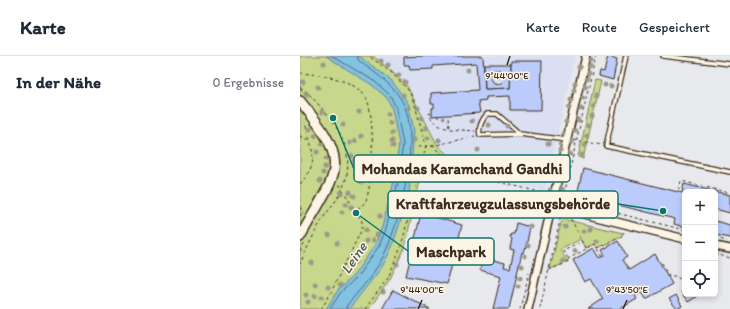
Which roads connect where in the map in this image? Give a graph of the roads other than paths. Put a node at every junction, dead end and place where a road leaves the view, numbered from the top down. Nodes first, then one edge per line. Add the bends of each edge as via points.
1 (586, 56) edge
2 (626, 56) edge
3 (663, 56) edge
4 (730, 64) edge
5 (300, 101) edge
6 (520, 134) junction
7 (567, 140) junction
8 (730, 172) edge
9 (552, 206) junction
10 (300, 237) edge
11 (682, 238) edge
12 (718, 247) edge
13 (730, 249) edge
14 (528, 309) edge

1 - 7 street
2 - 8 lane via 606,146
3 - 4 lane
5 - 10 street via 329,140 335,165 328,190
6 - 6 lane via 480,133 482,121 487,114 497,114
6 - 7 lane
7 - 9 street
9 - 11 street
9 - 14 street
12 - 13 street

